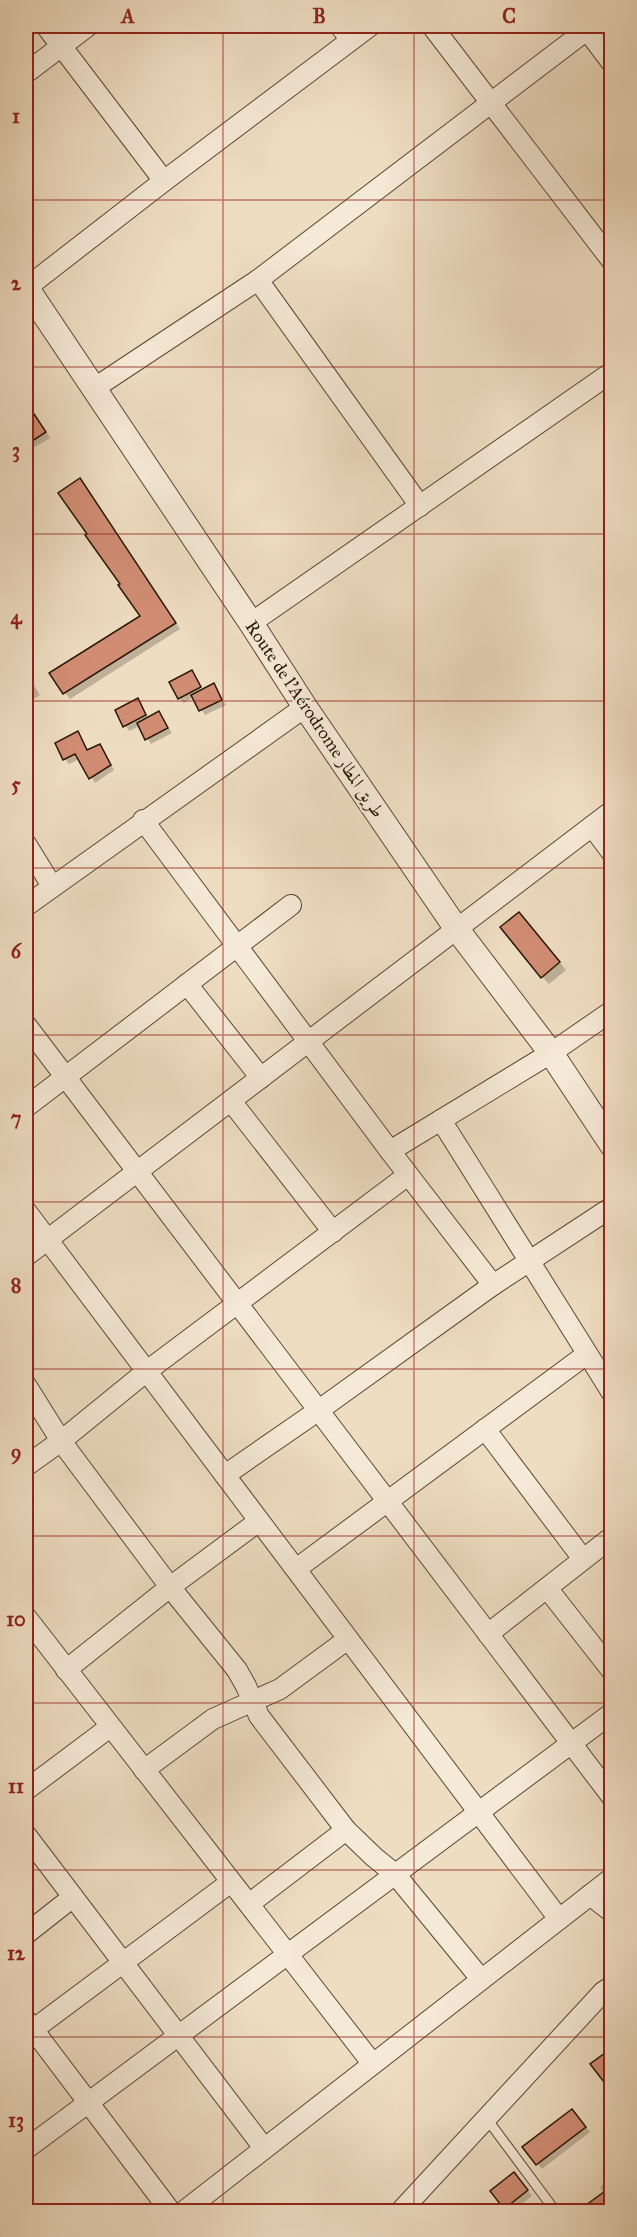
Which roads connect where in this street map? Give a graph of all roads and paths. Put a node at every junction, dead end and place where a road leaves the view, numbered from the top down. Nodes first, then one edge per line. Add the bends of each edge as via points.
1 (46, 26) edge
2 (88, 26) edge
3 (370, 26) edge
4 (432, 26) edge
5 (590, 28) edge
6 (346, 33) edge
7 (62, 46) junction
8 (612, 63) edge
9 (26, 73) edge
10 (492, 103) junction
11 (164, 181) junction
12 (612, 261) edge
13 (258, 280) junction
14 (27, 293) edge
15 (612, 372) edge
16 (93, 389) junction
17 (420, 506) junction
18 (251, 623) junction
19 (304, 707) junction
20 (612, 812) edge
21 (143, 820) junction
22 (592, 826) junction
23 (26, 844) edge
24 (612, 853) edge
25 (52, 886) junction
26 (291, 905) dead end
27 (26, 906) edge
28 (456, 928) junction
29 (238, 945) junction
30 (187, 984) junction
31 (612, 1011) edge
32 (26, 1025) edge
33 (309, 1042) junction
34 (551, 1053) junction
35 (65, 1077) junction
36 (261, 1078) junction
37 (231, 1101) junction
38 (26, 1107) edge
39 (441, 1120) junction
40 (612, 1145) edge
41 (390, 1151) junction
42 (136, 1173) junction
43 (408, 1175) junction
44 (612, 1207) edge
45 (26, 1211) edge
46 (333, 1232) junction
47 (47, 1240) junction
48 (26, 1256) edge
49 (530, 1261) junction
50 (493, 1285) junction
51 (237, 1304) junction
52 (587, 1354) junction
53 (147, 1371) junction
54 (26, 1385) edge
55 (612, 1393) edge
56 (319, 1410) junction
57 (485, 1429) junction
58 (61, 1441) junction
59 (26, 1466) edge
60 (225, 1475) junction
61 (387, 1502) junction
62 (260, 1521) junction
63 (612, 1537) edge
64 (584, 1559) junction
65 (296, 1569) junction
66 (170, 1587) junction
67 (547, 1588) junction
68 (26, 1617) edge
69 (488, 1634) junction
70 (348, 1639) junction
71 (32, 1640) edge
72 (66, 1670) junction
73 (612, 1671) edge
74 (252, 1702) junction
75 (612, 1713) edge
76 (110, 1727) junction
77 (571, 1744) junction
78 (144, 1770) junction
79 (26, 1790) edge
80 (612, 1797) edge
81 (479, 1813) junction
82 (346, 1830) junction
83 (26, 1835) edge
84 (395, 1874) junction
85 (612, 1878) edge
86 (231, 1882) junction
87 (590, 1895) junction
88 (73, 1897) junction
89 (249, 1904) junction
90 (612, 1912) edge
91 (559, 1919) junction
92 (26, 1934) edge
93 (287, 1954) junction
94 (123, 1962) junction
95 (482, 1979) junction
96 (612, 1986) edge
97 (28, 2028) edge
98 (178, 2035) junction
99 (372, 2063) junction
100 (89, 2103) junction
101 (487, 2119) junction
102 (264, 2148) junction
103 (26, 2149) edge
104 (171, 2211) edge
105 (183, 2211) edge
106 (400, 2211) edge
107 (556, 2211) edge

1 - 7 street
2 - 7 street
3 - 6 street
4 - 10 street
5 - 8 street
5 - 10 street
6 - 11 street
7 - 9 street
7 - 11 street
10 - 12 street
10 - 13 street
11 - 14 street
13 - 16 street
13 - 17 street
14 - 16 street, Route de l'Aérodrome طريق المطار
15 - 17 street
16 - 18 street, Route de l'Aérodrome طريق المطار
17 - 18 street
18 - 19 street, Route de l'Aérodrome طريق المطار
19 - 21 street
19 - 28 street, Route de l'Aérodrome طريق المطار
20 - 22 street
21 - 25 street
21 - 29 street
22 - 24 street
22 - 28 street
23 - 25 street
25 - 27 street
26 - 29 street
28 - 33 street
28 - 34 street, Route de l'Aérodrome طريق المطار
29 - 30 street
29 - 33 street
30 - 35 street
30 - 36 street
31 - 34 street
32 - 35 street
33 - 36 street
33 - 41 street
34 - 39 street
34 - 40 street, Route de l'Aérodrome طريق المطار
35 - 38 street
35 - 42 street
36 - 37 street
37 - 42 street
37 - 46 street
39 - 41 street
39 - 49 street
41 - 43 street
42 - 47 street
42 - 51 street
43 - 46 street
43 - 50 street
44 - 49 street
45 - 47 street
46 - 51 street
47 - 48 street
47 - 53 street
49 - 50 street
49 - 52 street
50 - 56 street
51 - 53 street
51 - 56 street
52 - 55 street
52 - 57 street
53 - 58 street
53 - 60 street
54 - 58 street
56 - 60 street
56 - 61 street
57 - 61 street
57 - 64 street
58 - 59 street
58 - 66 street
60 - 62 street
61 - 65 street
61 - 69 street
62 - 65 street
62 - 66 street
63 - 64 street
64 - 67 street
65 - 70 street
66 - 72 street
66 - 74 street via 237,1670
67 - 69 street
67 - 73 street
68 - 71 street
69 - 77 street
70 - 74 street via 280,1689
70 - 81 street
71 - 72 street
72 - 76 street
74 - 78 street via 213,1719
74 - 82 street
75 - 77 street
76 - 78 street
76 - 79 street
77 - 80 street
77 - 81 street
78 - 86 street
81 - 84 street
81 - 91 street
82 - 84 street
82 - 89 street
83 - 88 street
84 - 93 street
84 - 95 street
85 - 87 street
86 - 89 street
86 - 94 street
87 - 90 street
87 - 91 street
88 - 92 street
88 - 94 street
89 - 93 street
91 - 95 street
93 - 98 street
93 - 99 street
94 - 97 street
94 - 98 street
95 - 99 street
96 - 101 street
97 - 100 street
98 - 100 street
98 - 102 street
99 - 102 street
100 - 103 street
100 - 104 street
101 - 106 street
101 - 107 lane
102 - 105 street

